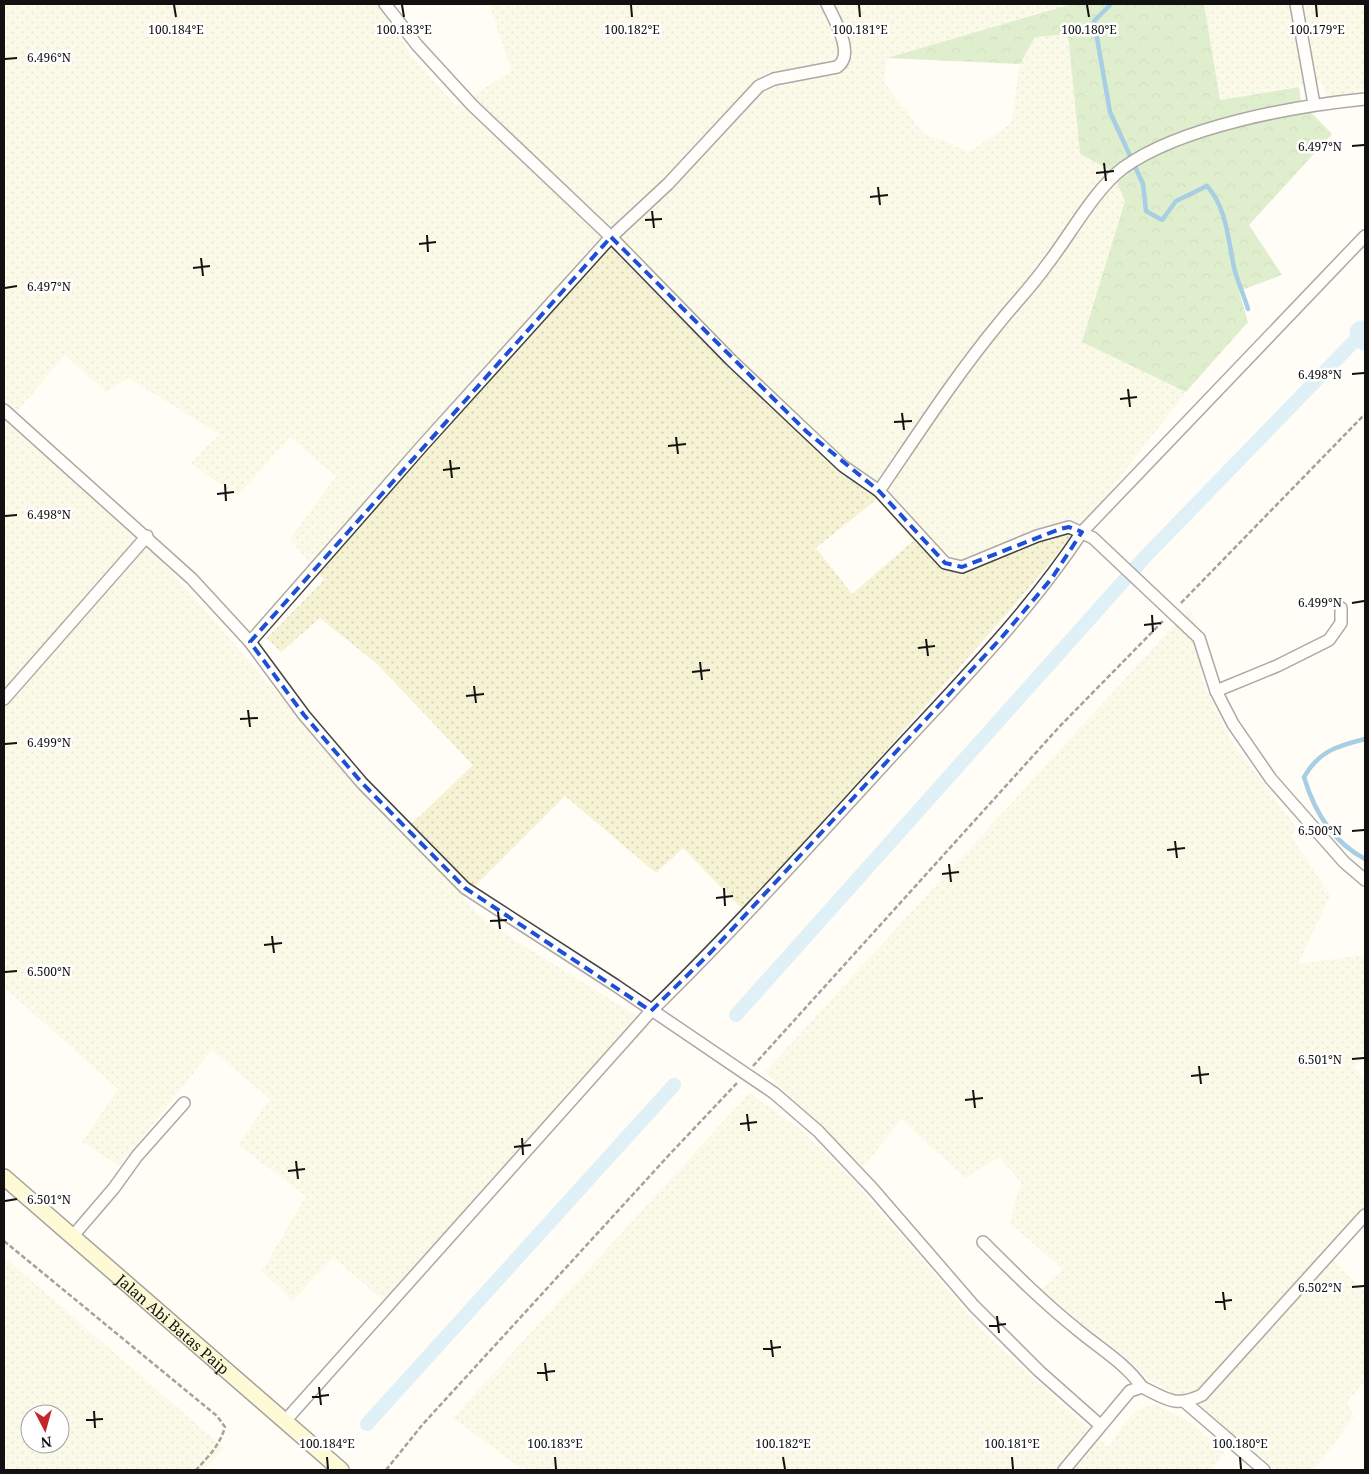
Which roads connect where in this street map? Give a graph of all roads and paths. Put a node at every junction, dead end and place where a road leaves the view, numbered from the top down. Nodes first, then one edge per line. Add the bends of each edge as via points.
1 (385, 4) edge
2 (827, 4) edge
3 (1296, 4) edge
4 (1365, 99) edge
5 (1314, 104) junction
6 (1365, 236) edge
7 (611, 237) junction
8 (4, 410) edge
9 (1365, 414) edge
10 (879, 491) junction
11 (1082, 532) junction
12 (147, 536) junction
13 (1341, 608) dead end
14 (1172, 612) junction
15 (250, 642) junction
16 (1216, 691) junction
17 (4, 699) edge
18 (1365, 880) edge
19 (651, 1011) junction
20 (747, 1074) junction
21 (184, 1103) dead end
22 (4, 1177) edge
23 (1365, 1216) edge
24 (72, 1237) junction
25 (4, 1240) edge
26 (983, 1242) dead end
27 (1142, 1387) junction
28 (1186, 1403) junction
29 (289, 1424) junction
30 (1100, 1425) junction
31 (196, 1470) edge
32 (341, 1470) edge
33 (386, 1470) edge
34 (1064, 1470) edge
35 (1264, 1470) edge

1 - 7 street via 417,45 472,105
2 - 7 street via 843,42 843,62 837,67 774,79 759,86 668,184
3 - 5 street
4 - 5 street
5 - 10 street via 1186,138 1122,169 990,335
6 - 11 street
7 - 10 street via 731,360 843,466
7 - 15 street
8 - 12 street
9 - 14 path
10 - 11 street via 937,556 945,564 953,566 962,567 1060,529 1069,527
11 - 14 street via 1093,538
11 - 19 street via 1052,578 1002,637 711,952
12 - 15 street
12 - 17 street
13 - 16 street via 1341,623 1329,640
14 - 16 street via 1199,638
14 - 20 path via 1060,726
15 - 19 street via 304,716 362,783 465,888
16 - 18 street via 1233,724 1272,779 1344,862
19 - 20 street
19 - 29 street
20 - 30 street via 818,1132 878,1194 974,1306 1038,1371
20 - 33 path via 668,1155 423,1424
21 - 24 street
22 - 24 main road, Jalan Abi Batas Paip
23 - 28 street via 1202,1395
24 - 29 main road, Jalan Abi Batas Paip
25 - 31 path via 216,1416 225,1427 222,1436 217,1447
26 - 27 street via 1026,1285 1130,1370
27 - 28 street
27 - 30 street via 1130,1391
28 - 35 street
29 - 32 main road, Jalan Abi Batas Paip
30 - 34 street

